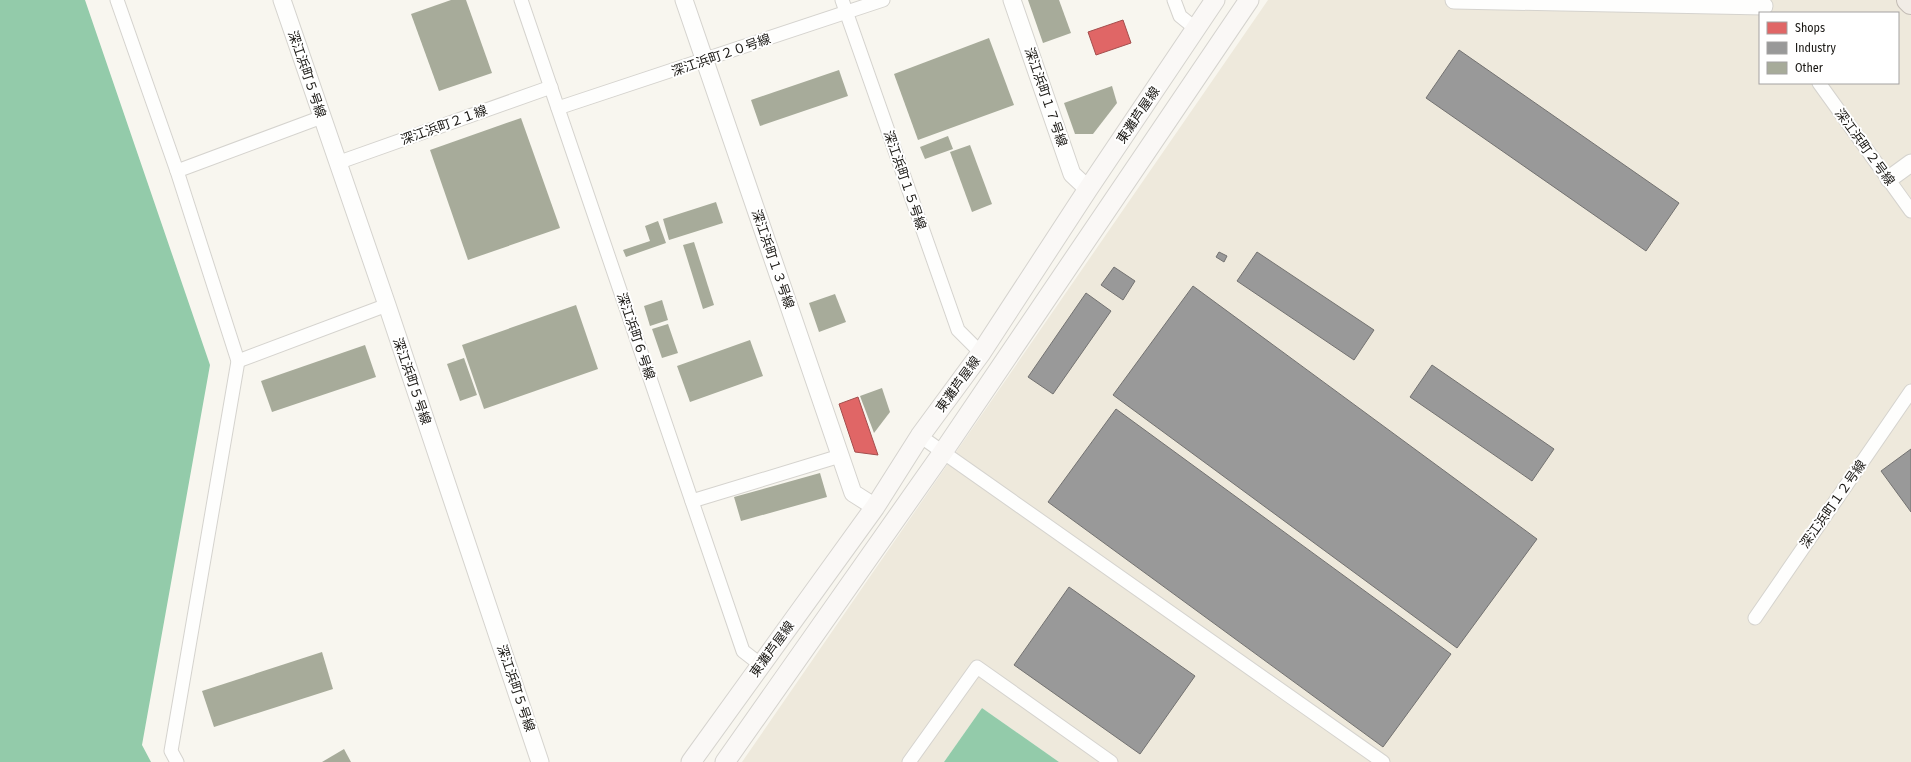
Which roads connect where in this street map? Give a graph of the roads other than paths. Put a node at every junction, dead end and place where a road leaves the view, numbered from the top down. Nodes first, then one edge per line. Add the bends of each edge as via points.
1 (117, 0) edge
2 (282, 0) edge
3 (521, 0) edge
4 (684, 0) edge
5 (883, 0) edge
6 (1012, 0) edge
7 (1174, 0) edge
8 (1215, 0) edge
9 (1249, 0) edge
10 (1454, 0) edge
11 (844, 6) edge
12 (1764, 6) edge
13 (1196, 29) junction
14 (705, 61) junction
15 (1820, 84) edge
16 (551, 87) junction
17 (558, 108) junction
18 (322, 117) junction
19 (1911, 163) edge
20 (337, 164) junction
21 (177, 171) junction
22 (1888, 179) junction
23 (1088, 189) junction
24 (1911, 211) edge
25 (387, 304) junction
26 (980, 354) junction
27 (238, 361) junction
28 (1911, 391) edge
29 (920, 436) junction
30 (943, 452) junction
31 (840, 456) junction
32 (692, 501) junction
33 (875, 507) junction
34 (1755, 618) dead end
35 (761, 665) junction
36 (177, 762) edge
37 (540, 762) edge
38 (691, 762) edge
39 (725, 762) edge
40 (909, 762) edge
41 (1111, 762) edge
42 (1382, 762) edge

1 - 21 street
2 - 18 street, 深江浜町５号線
3 - 16 street, 深江浜町６号線
4 - 14 street, 深江浜町１３号線
5 - 11 street, 深江浜町２０号線
6 - 23 street, 深江浜町１７号線 via 1072,174
7 - 13 street via 1180,16
8 - 13 main road, 東灘芦屋線
9 - 30 main road, 東灘芦屋線
10 - 12 street
11 - 14 street, 深江浜町２０号線
11 - 26 street, 深江浜町１５号線 via 958,330
13 - 23 main road, 東灘芦屋線
14 - 17 street, 深江浜町２０号線
14 - 31 street, 深江浜町１３号線
15 - 22 street, 深江浜町２号線
16 - 17 street, 深江浜町６号線
16 - 20 street, 深江浜町２１線
17 - 32 street, 深江浜町６号線
18 - 20 street, 深江浜町５号線
18 - 21 street
19 - 22 street
20 - 25 street, 深江浜町５号線
21 - 27 street
22 - 24 street, 深江浜町２号線
23 - 26 main road, 東灘芦屋線
25 - 27 street
25 - 37 street, 深江浜町５号線
26 - 29 main road, 東灘芦屋線
27 - 36 street via 171,751
28 - 34 street, 深江浜町１２号線
29 - 30 street
29 - 33 main road, 東灘芦屋線
30 - 39 main road, 東灘芦屋線
30 - 42 street
31 - 32 street
31 - 33 street, 深江浜町１３号線 via 853,493
32 - 35 street, 深江浜町６号線 via 744,651
33 - 35 main road, 東灘芦屋線
35 - 38 main road, 東灘芦屋線
40 - 41 street via 977,667

